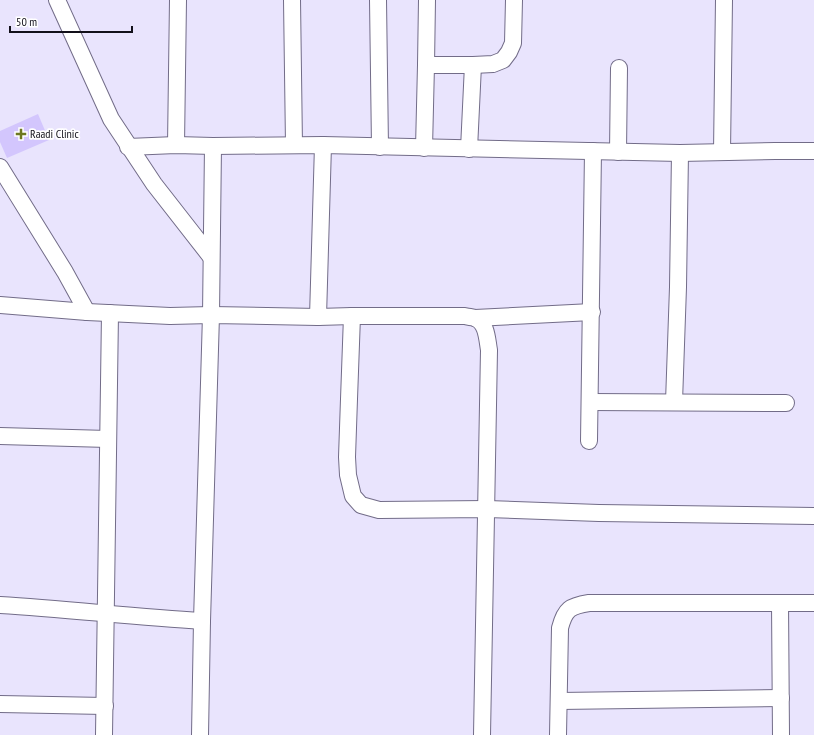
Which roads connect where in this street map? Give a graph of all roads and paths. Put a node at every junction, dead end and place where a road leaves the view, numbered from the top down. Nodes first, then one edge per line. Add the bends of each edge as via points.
1 (57, 0) edge
2 (178, 0) edge
3 (292, 0) edge
4 (378, 0) edge
5 (426, 0) edge
6 (514, 0) edge
7 (724, 0) edge
8 (426, 65) junction
9 (473, 66) junction
10 (619, 68) dead end
11 (176, 145) junction
12 (294, 145) junction
13 (323, 145) junction
14 (213, 146) junction
15 (128, 147) junction
16 (380, 147) junction
17 (424, 148) junction
18 (810, 148) edge
19 (470, 149) junction
20 (593, 151) junction
21 (618, 152) junction
22 (722, 152) junction
23 (680, 154) junction
24 (0, 167) edge
25 (211, 257) junction
26 (2, 303) edge
27 (87, 312) junction
28 (592, 312) junction
29 (110, 313) junction
30 (211, 315) junction
31 (352, 316) junction
32 (318, 317) junction
33 (475, 318) junction
34 (590, 402) junction
35 (674, 402) junction
36 (786, 403) dead end
37 (0, 436) edge
38 (108, 439) junction
39 (589, 441) dead end
40 (487, 509) junction
41 (814, 516) edge
42 (780, 603) junction
43 (814, 603) edge
44 (0, 605) edge
45 (106, 614) junction
46 (202, 621) junction
47 (781, 698) junction
48 (559, 701) junction
49 (0, 704) edge
50 (104, 706) junction
51 (104, 735) edge
52 (200, 735) edge
53 (482, 735) edge
54 (558, 735) edge
55 (781, 735) edge

1 - 15 street via 111,119
2 - 11 street
3 - 12 street
4 - 16 street
5 - 8 street
6 - 9 street via 513,43 509,52 503,60 493,64
7 - 22 street
8 - 9 street
8 - 17 street
9 - 19 street
10 - 21 street
11 - 14 street
11 - 15 street
12 - 13 street
12 - 14 street
13 - 16 street
13 - 32 street
14 - 25 street
15 - 25 street
16 - 17 street
17 - 19 street
18 - 22 street
19 - 20 street
20 - 21 street
20 - 28 street
21 - 23 street
22 - 23 street
23 - 35 street
24 - 27 street
25 - 30 street
26 - 27 street
27 - 29 street
28 - 33 street
28 - 34 street
29 - 30 street
29 - 38 street
30 - 32 street
30 - 46 street
31 - 32 street
31 - 33 street
31 - 40 street via 347,457 353,496 361,505 379,510
33 - 40 street via 482,324 486,333 489,350
34 - 35 street
34 - 39 street
35 - 36 street
37 - 38 street
38 - 45 street
40 - 41 street
40 - 53 street
42 - 43 street
42 - 47 street
42 - 48 street via 589,603 569,609 562,618 560,628
44 - 45 street
45 - 46 street
45 - 50 street
46 - 52 street
47 - 48 street
47 - 55 street
48 - 54 street
49 - 50 street
50 - 51 street

